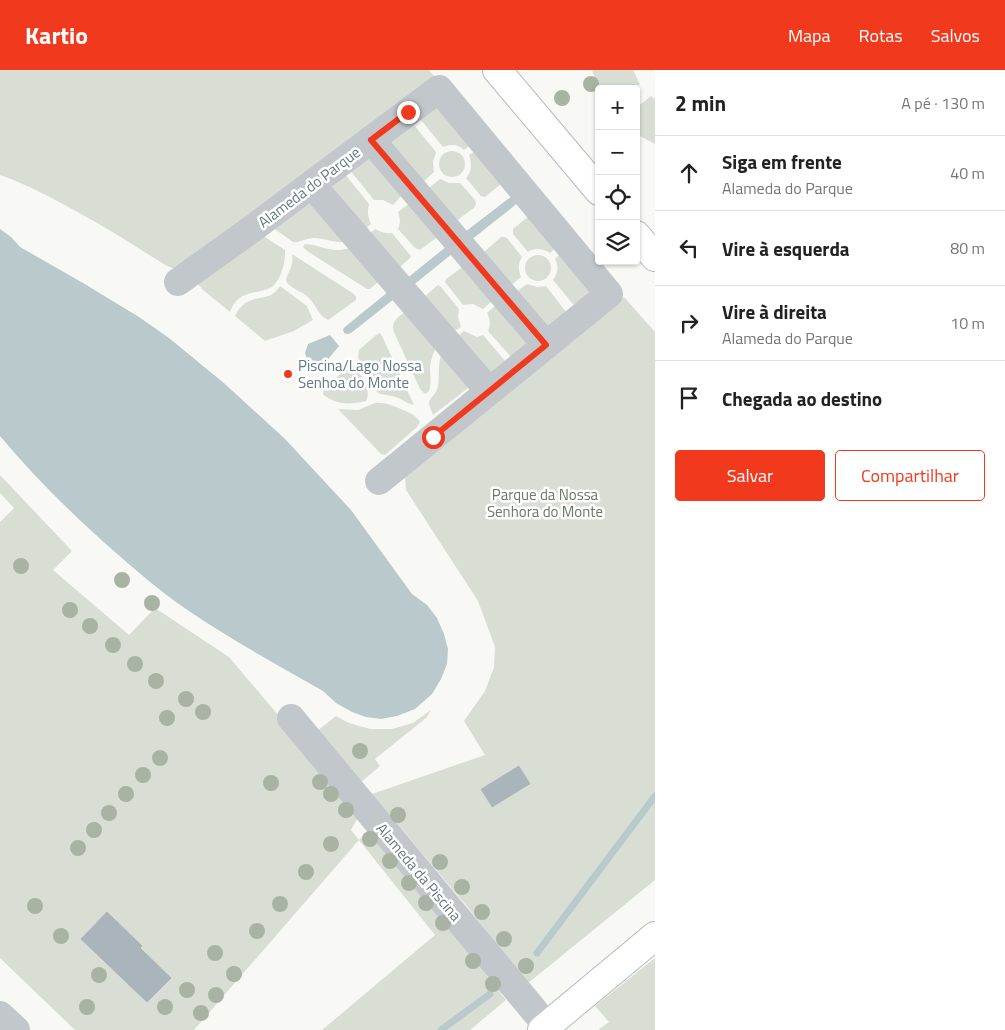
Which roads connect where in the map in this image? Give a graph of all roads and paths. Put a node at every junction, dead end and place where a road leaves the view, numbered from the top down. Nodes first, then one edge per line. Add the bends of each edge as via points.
1 (497, 70) edge
2 (371, 140) junction
3 (312, 185) junction
4 (595, 186) edge
5 (640, 240) edge
6 (655, 257) edge
7 (178, 282) dead end
8 (546, 345) junction
9 (489, 392) junction
10 (379, 481) dead end
11 (292, 718) dead end
12 (655, 936) edge
13 (0, 1015) edge
14 (551, 1026) edge
15 (16, 1030) edge

1 - 4 main road
2 - 3 street, Alameda do Parque
2 - 8 street
2 - 8 street, Alameda do Parque via 439,89 609,294
3 - 7 street, Alameda do Parque
3 - 9 street
5 - 6 main road
8 - 9 street
9 - 10 street
11 - 14 street, Alameda da Piscina
12 - 14 main road
13 - 15 street

